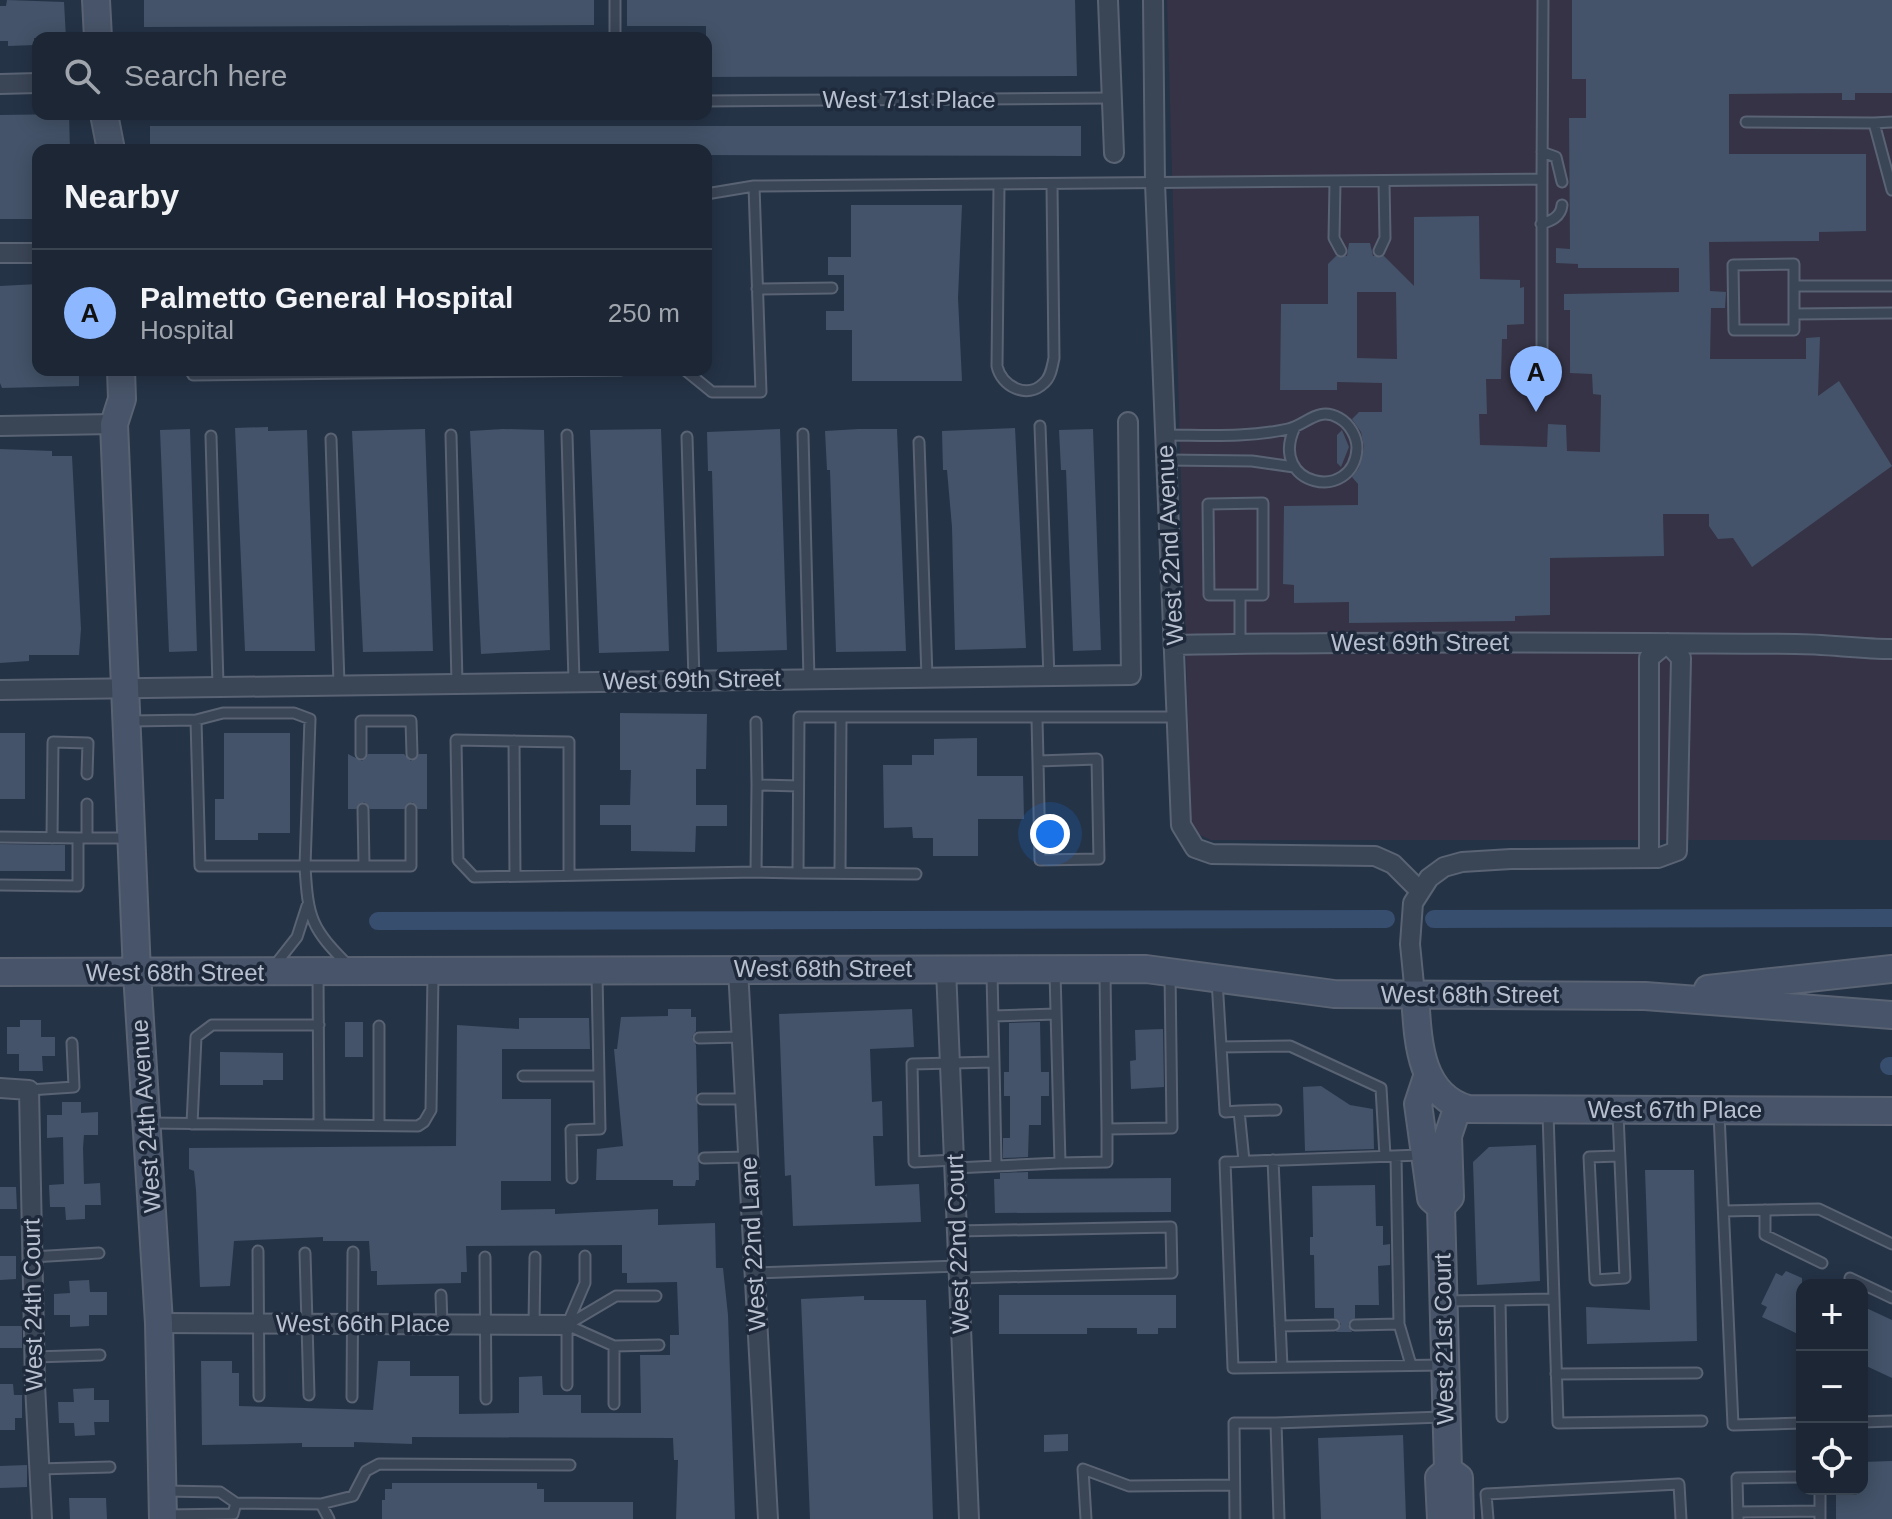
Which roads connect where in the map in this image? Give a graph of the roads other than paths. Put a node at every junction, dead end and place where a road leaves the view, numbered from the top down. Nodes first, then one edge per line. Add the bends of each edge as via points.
1 (96, 0) edge
2 (615, 0) edge
3 (1108, 0) edge
4 (1153, 0) edge
5 (1543, 0) edge
6 (98, 32) edge
7 (615, 32) edge
8 (32, 83) edge
9 (0, 84) edge
10 (1111, 98) junction
11 (712, 101) edge
12 (101, 120) edge
13 (104, 120) edge
14 (1746, 122) dead end
15 (1892, 122) edge
16 (1874, 123) junction
17 (95, 144) edge
18 (110, 144) edge
19 (1542, 152) junction
20 (1114, 153) dead end
21 (1542, 179) junction
22 (1384, 181) junction
23 (1335, 182) junction
24 (1562, 182) dead end
25 (1155, 183) junction
26 (754, 186) junction
27 (999, 186) junction
28 (1052, 186) junction
29 (1892, 190) edge
30 (712, 193) edge
31 (1562, 205) dead end
32 (1541, 224) junction
33 (1341, 251) dead end
34 (1379, 251) dead end
35 (0, 253) edge
36 (32, 253) edge
37 (1794, 286) junction
38 (1892, 286) edge
39 (832, 288) dead end
40 (757, 289) junction
41 (1892, 313) edge
42 (1794, 314) junction
43 (1542, 365) dead end
44 (103, 376) edge
45 (121, 376) edge
46 (692, 376) edge
47 (1128, 422) dead end
48 (114, 424) junction
49 (0, 426) edge
50 (1040, 426) dead end
51 (1295, 427) junction
52 (803, 434) dead end
53 (451, 435) dead end
54 (567, 435) dead end
55 (1165, 435) junction
56 (211, 436) dead end
57 (687, 437) dead end
58 (331, 439) dead end
59 (919, 442) dead end
60 (1166, 460) junction
61 (1294, 467) junction
62 (1240, 595) junction
63 (1240, 643) junction
64 (1667, 643) junction
65 (1174, 645) junction
66 (1892, 649) edge
67 (927, 677) junction
68 (1049, 678) junction
69 (809, 679) junction
70 (694, 680) junction
71 (574, 681) junction
72 (457, 682) junction
73 (339, 684) junction
74 (218, 685) junction
75 (124, 686) junction
76 (0, 690) edge
77 (1176, 717) junction
78 (841, 718) junction
79 (1037, 719) junction
80 (196, 720) junction
81 (126, 721) junction
82 (756, 722) dead end
83 (514, 741) junction
84 (361, 754) dead end
85 (412, 754) dead end
86 (1038, 761) junction
87 (87, 774) dead end
88 (757, 785) junction
89 (798, 786) junction
90 (87, 804) dead end
91 (363, 809) dead end
92 (411, 809) dead end
93 (0, 837) edge
94 (52, 838) junction
95 (83, 838) junction
96 (131, 838) junction
97 (1649, 858) junction
98 (305, 866) junction
99 (364, 866) junction
100 (756, 872) junction
101 (798, 873) junction
102 (840, 873) junction
103 (916, 874) dead end
104 (569, 875) junction
105 (515, 876) junction
106 (0, 885) edge
107 (1419, 890) junction
108 (307, 906) junction
109 (738, 969) junction
110 (946, 969) junction
111 (992, 969) junction
112 (1055, 969) junction
113 (1105, 969) junction
114 (1892, 969) edge
115 (597, 971) junction
116 (1170, 971) junction
117 (0, 972) edge
118 (433, 972) junction
119 (137, 973) junction
120 (268, 973) junction
121 (318, 974) junction
122 (357, 974) junction
123 (1217, 977) junction
124 (1415, 995) junction
125 (1645, 996) junction
126 (1056, 1014) junction
127 (1892, 1015) edge
128 (993, 1016) junction
129 (319, 1025) junction
130 (379, 1026) dead end
131 (741, 1037) junction
132 (699, 1038) dead end
133 (72, 1043) dead end
134 (1221, 1047) junction
135 (994, 1062) junction
136 (950, 1063) junction
137 (1428, 1074) junction
138 (523, 1076) dead end
139 (599, 1076) junction
140 (0, 1088) edge
141 (29, 1090) junction
142 (702, 1099) dead end
143 (745, 1099) junction
144 (1458, 1106) junction
145 (1276, 1110) dead end
146 (1548, 1110) junction
147 (1617, 1110) junction
148 (1719, 1110) junction
149 (1239, 1111) junction
150 (1892, 1111) edge
151 (146, 1123) junction
152 (192, 1124) junction
153 (319, 1125) junction
154 (379, 1125) junction
155 (1107, 1129) junction
156 (1428, 1155) junction
157 (1390, 1156) junction
158 (1619, 1156) junction
159 (748, 1157) junction
160 (704, 1158) dead end
161 (1273, 1160) junction
162 (1244, 1161) junction
163 (1060, 1163) junction
164 (954, 1164) junction
165 (996, 1166) junction
166 (572, 1178) dead end
167 (1441, 1207) junction
168 (1765, 1210) junction
169 (1724, 1211) junction
170 (957, 1231) junction
171 (1892, 1244) edge
172 (258, 1251) dead end
173 (353, 1252) dead end
174 (99, 1253) dead end
175 (305, 1253) dead end
176 (585, 1256) dead end
177 (32, 1257) junction
178 (485, 1257) dead end
179 (535, 1257) dead end
180 (1822, 1263) dead end
181 (959, 1272) junction
182 (755, 1273) junction
183 (1850, 1278) dead end
184 (441, 1295) dead end
185 (656, 1296) dead end
186 (1892, 1298) edge
187 (1554, 1299) junction
188 (1500, 1300) junction
189 (1443, 1301) junction
190 (159, 1323) junction
191 (259, 1324) junction
192 (307, 1324) junction
193 (352, 1324) junction
194 (1399, 1324) junction
195 (442, 1325) junction
196 (486, 1325) junction
197 (534, 1325) junction
198 (567, 1325) junction
199 (1334, 1325) dead end
200 (1355, 1325) dead end
201 (1280, 1326) junction
202 (659, 1345) dead end
203 (614, 1346) junction
204 (100, 1355) dead end
205 (34, 1357) junction
206 (1411, 1365) junction
207 (1444, 1365) junction
208 (1282, 1367) junction
209 (1697, 1373) dead end
210 (1556, 1374) junction
211 (567, 1385) dead end
212 (309, 1395) dead end
213 (259, 1396) dead end
214 (352, 1397) dead end
215 (486, 1399) dead end
216 (614, 1404) dead end
217 (1446, 1417) junction
218 (1502, 1417) dead end
219 (1702, 1421) dead end
220 (1892, 1421) edge
221 (1868, 1422) edge
222 (1276, 1423) junction
223 (1796, 1423) edge
224 (570, 1465) dead end
225 (110, 1467) dead end
226 (39, 1469) junction
227 (1448, 1470) junction
228 (1796, 1477) edge
229 (1234, 1485) junction
230 (236, 1503) junction
231 (321, 1504) junction
232 (163, 1509) edge
233 (1820, 1515) edge
234 (232, 1516) edge
235 (1738, 1516) edge
236 (42, 1519) edge
237 (329, 1519) edge
238 (768, 1519) edge
239 (969, 1519) edge
240 (1086, 1519) edge
241 (1235, 1519) edge
242 (1279, 1519) edge
243 (1441, 1519) edge
244 (1460, 1519) edge
245 (1488, 1519) edge
246 (1681, 1519) edge

1 - 6 street
2 - 7 lane
3 - 10 street
4 - 25 street, West 22nd Avenue
5 - 19 lane
8 - 9 street
10 - 11 lane, West 71st Place
10 - 20 street
12 - 17 street
13 - 18 street
14 - 16 lane
15 - 16 lane
16 - 29 lane
19 - 21 lane
19 - 24 lane via 1556,157
21 - 22 lane
21 - 32 lane
22 - 23 lane
22 - 34 lane via 1385,238
23 - 25 lane
23 - 33 lane via 1334,238
25 - 28 lane
25 - 55 street, West 22nd Avenue
26 - 27 lane
26 - 30 lane
26 - 40 lane
27 - 28 lane
27 - 28 lane via 997,366 1004,383 1014,389 1043,385 1054,358
31 - 32 lane via 1552,221
32 - 43 lane
35 - 36 street
37 - 38 lane
37 - 42 lane
37 - 42 lane via 1794,264 1733,265 1734,330 1794,330
39 - 40 lane
40 - 46 lane via 761,392 712,392
41 - 42 lane
44 - 48 street, West 24th Avenue via 104,399
45 - 48 street, West 24th Avenue via 122,399
47 - 68 street, West 69th Street via 1131,675
48 - 49 street
48 - 75 street, West 24th Avenue
50 - 68 lane
51 - 55 lane via 1262,435
51 - 61 lane via 1289,440
51 - 61 lane via 1308,417 1339,417 1357,442 1349,472 1336,481 1305,478
52 - 69 lane
53 - 72 lane
54 - 71 lane
55 - 60 street, West 22nd Avenue
56 - 74 lane
57 - 70 lane
58 - 73 lane
59 - 67 lane
60 - 61 lane
60 - 65 street, West 22nd Avenue
62 - 62 lane via 1209,595 1208,504 1263,503 1263,595
62 - 63 lane
63 - 64 street, West 69th Street
63 - 65 street, West 69th Street
64 - 66 street, West 69th Street
64 - 97 street via 1649,658
64 - 97 street via 1681,658 1679,845 1672,855
65 - 77 street, West 22nd Avenue
67 - 68 street, West 69th Street
67 - 69 street, West 69th Street
69 - 70 street, West 69th Street
70 - 71 street, West 69th Street
71 - 72 street, West 69th Street
72 - 73 street, West 69th Street
73 - 74 street, West 69th Street
74 - 75 street, West 69th Street
75 - 76 street, West 69th Street
75 - 81 street, West 24th Avenue
77 - 79 lane
77 - 107 street, West 22nd Avenue via 1181,825 1195,848 1224,855 1375,856 1393,864
78 - 79 lane
78 - 89 lane via 799,717
78 - 102 lane
79 - 86 lane
80 - 81 lane
80 - 98 lane via 200,866
80 - 98 lane via 223,713 294,713 310,719
81 - 96 street, West 24th Avenue
82 - 88 lane
83 - 104 lane via 569,742
83 - 105 lane
83 - 105 lane via 456,740 458,860 474,877
84 - 85 lane via 361,721 411,721
86 - 86 lane via 1097,759 1099,859 1040,860
87 - 94 lane via 88,743 53,742
88 - 89 lane
88 - 100 lane
89 - 101 lane
90 - 95 lane
91 - 99 lane
92 - 99 lane via 411,866
93 - 94 lane
94 - 95 lane
95 - 96 lane
95 - 106 lane via 78,886
96 - 119 street, West 24th Avenue
97 - 107 street via 1462,862 1439,870
98 - 99 lane
98 - 108 lane
100 - 101 lane
100 - 104 lane
101 - 102 lane
102 - 103 lane
104 - 105 lane
107 - 124 street via 1410,939
108 - 120 lane via 297,937
108 - 122 lane via 318,935
109 - 110 street, West 68th Street
109 - 115 street, West 68th Street
109 - 131 street, West 22nd Lane
110 - 111 street, West 68th Street
110 - 136 street, West 22nd Court
111 - 112 street, West 68th Street
111 - 128 lane
112 - 113 street, West 68th Street
112 - 126 lane
113 - 116 street, West 68th Street
113 - 155 lane
114 - 125 street, West 68th Street
115 - 118 street, West 68th Street
115 - 139 lane
116 - 123 street, West 68th Street
116 - 155 lane via 1172,1128
117 - 119 street, West 68th Street
118 - 122 street, West 68th Street
118 - 154 lane via 428,1118 418,1126
119 - 120 street, West 68th Street
119 - 151 street, West 24th Avenue
120 - 121 street, West 68th Street
121 - 122 street, West 68th Street
121 - 129 lane
123 - 124 street, West 68th Street via 1312,992
123 - 134 lane
124 - 125 street, West 68th Street
124 - 137 street, West 21st Court
125 - 127 street, West 68th Street
126 - 128 lane
126 - 163 lane
128 - 135 lane
129 - 152 lane via 212,1025 200,1031
129 - 153 lane
130 - 154 lane
131 - 132 lane
131 - 143 street, West 22nd Lane
133 - 141 lane via 74,1087
134 - 149 lane via 1225,1112
134 - 157 lane via 1290,1046 1381,1088
135 - 136 lane
135 - 165 lane
136 - 164 street, West 22nd Court
136 - 164 lane via 912,1064 914,1162
137 - 144 street, West 21st Court via 1439,1094
137 - 156 street, West 21st Court via 1418,1104
138 - 139 lane
139 - 166 lane via 600,1129 571,1130
140 - 141 street
141 - 177 street, West 24th Court
142 - 143 lane
143 - 159 street, West 22nd Lane
144 - 146 street, West 67th Place
144 - 167 street, West 21st Court via 1448,1136 1450,1197
145 - 149 lane
146 - 147 street, West 67th Place
146 - 187 lane
147 - 148 street, West 67th Place
147 - 158 lane
148 - 150 street, West 67th Place
148 - 169 lane
149 - 162 lane
151 - 152 lane
151 - 190 street, West 24th Avenue
152 - 153 lane
153 - 154 lane
155 - 163 lane via 1107,1162
156 - 157 lane
156 - 167 street, West 21st Court via 1431,1198
157 - 161 lane
157 - 194 lane
158 - 158 lane via 1625,1278 1595,1280 1589,1157
159 - 160 lane
159 - 182 street, West 22nd Lane
161 - 162 lane
161 - 201 lane
162 - 208 lane via 1225,1162 1233,1368
163 - 165 lane
164 - 165 lane
164 - 170 street, West 22nd Court
167 - 189 street, West 21st Court
168 - 169 lane
168 - 171 lane via 1819,1209
168 - 180 lane via 1765,1235
169 - 223 lane via 1733,1425
170 - 181 street, West 22nd Court
170 - 181 lane via 1171,1227 1172,1273
172 - 191 lane
173 - 193 lane
174 - 177 lane
175 - 192 lane
176 - 198 lane via 585,1283
177 - 205 street, West 24th Court
178 - 196 lane
179 - 197 lane
181 - 182 lane
181 - 239 street, West 22nd Court
182 - 238 street, West 22nd Lane
183 - 186 lane
184 - 195 lane
185 - 198 lane via 616,1296
187 - 188 lane
187 - 210 lane
188 - 189 lane
188 - 218 lane
189 - 207 street, West 21st Court
190 - 191 street, West 66th Place
190 - 232 street, West 24th Avenue
191 - 192 street, West 66th Place
191 - 213 lane
192 - 193 street, West 66th Place
192 - 212 lane
193 - 195 street, West 66th Place
193 - 214 lane
194 - 200 lane
194 - 206 lane
195 - 196 street, West 66th Place
196 - 197 street, West 66th Place
196 - 215 lane
197 - 198 street, West 66th Place
198 - 203 lane
198 - 211 lane
199 - 201 lane
201 - 208 lane
202 - 203 lane
203 - 216 lane
204 - 205 lane
205 - 226 street, West 24th Court
206 - 207 lane
206 - 208 lane
207 - 217 street, West 21st Court
209 - 210 lane
210 - 219 lane via 1558,1423
217 - 222 lane
217 - 227 street, West 21st Court
220 - 221 lane
222 - 229 lane via 1234,1423
222 - 242 lane
224 - 231 lane via 379,1464 366,1471 353,1496
225 - 226 lane
226 - 236 street, West 24th Court
227 - 243 street, West 21st Court via 1439,1478
227 - 244 street, West 21st Court via 1459,1478
228 - 235 lane via 1737,1478
229 - 240 lane via 1129,1486 1083,1469
229 - 241 lane
230 - 231 lane
230 - 232 lane via 220,1492
230 - 234 lane
231 - 237 lane
232 - 234 lane
233 - 235 lane
245 - 246 lane via 1486,1494 1679,1484

